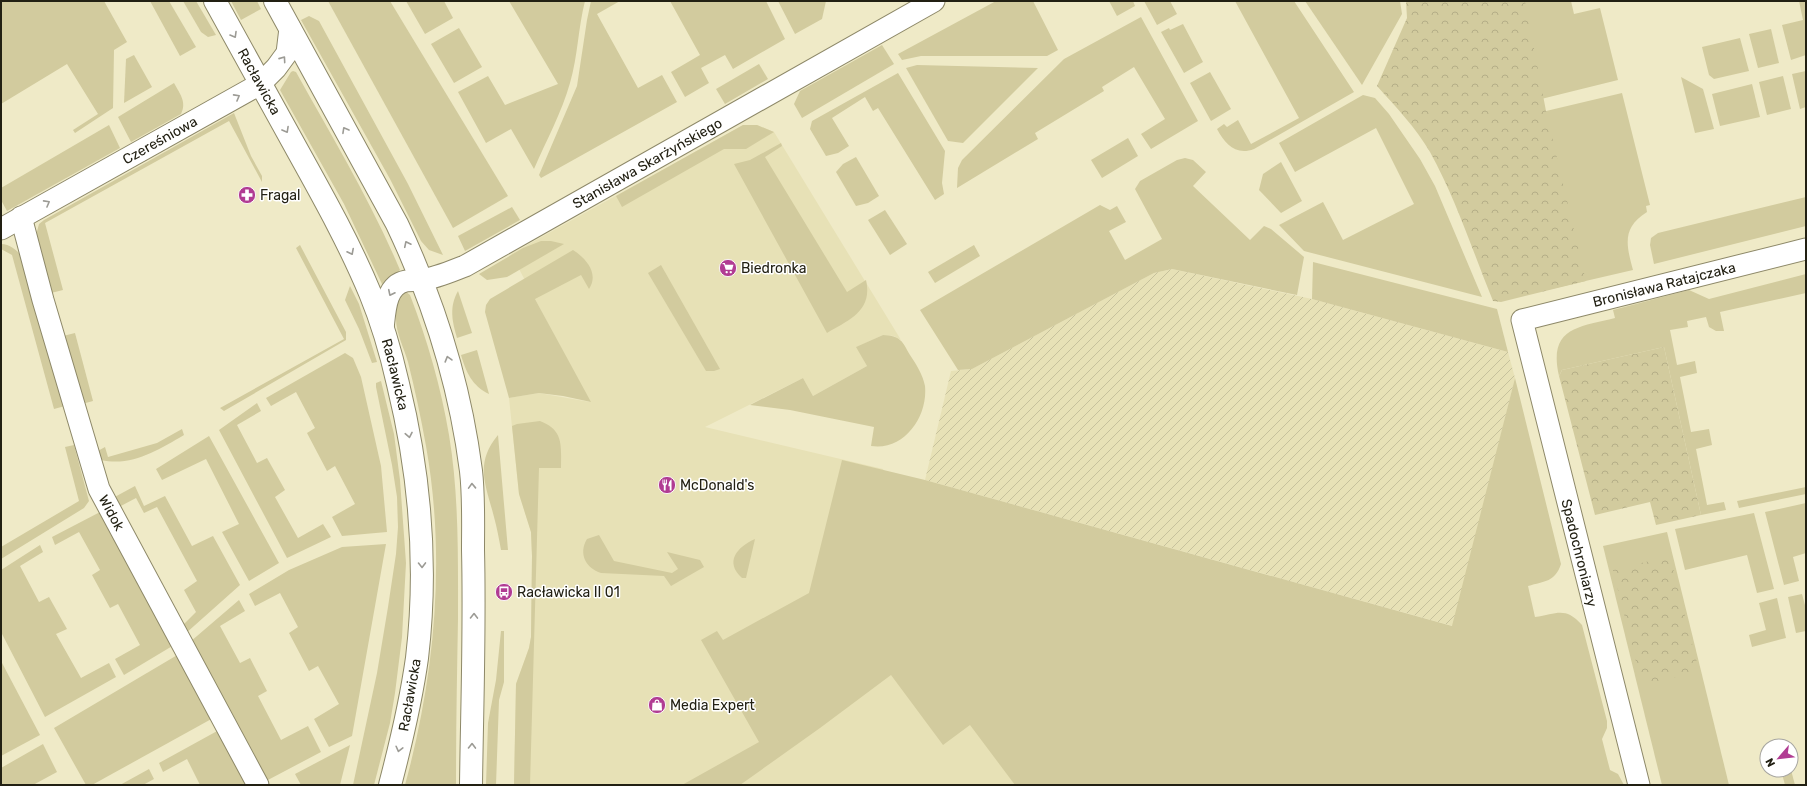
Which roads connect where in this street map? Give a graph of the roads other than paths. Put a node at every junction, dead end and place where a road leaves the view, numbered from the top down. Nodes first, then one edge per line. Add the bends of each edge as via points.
1 (215, 1) edge
2 (274, 1) edge
3 (934, 1) edge
4 (290, 28) junction
5 (260, 84) junction
6 (21, 217) junction
7 (1, 229) edge
8 (1806, 249) edge
9 (422, 280) junction
10 (1522, 320) joint
11 (383, 330) junction
12 (258, 785) edge
13 (390, 785) edge
14 (471, 785) edge
15 (1639, 785) edge

1 -> 5 street, Racławicka
2 - 4 street
3 - 9 street, Stanisława Skarżyńskiego via 466,266
5 -> 4 street, Czereśniowa via 287,54
9 -> 4 street via 397,224
6 -> 5 street, Czereśniowa
5 -> 11 street, Racławicka via 348,246 370,293
6 - 7 street, Czereśniowa
6 - 12 street, Widok via 42,300 99,489
8 - 10 street, Bronisława Ratajczaka
9 -> 11 street, Stanisława Skarżyńskiego via 396,284 385,310
14 -> 9 street via 474,576 471,473 455,381
10 - 15 street, Spadochroniarzy
11 -> 13 street, Racławicka via 411,445 421,522 422,592 417,657 410,705

